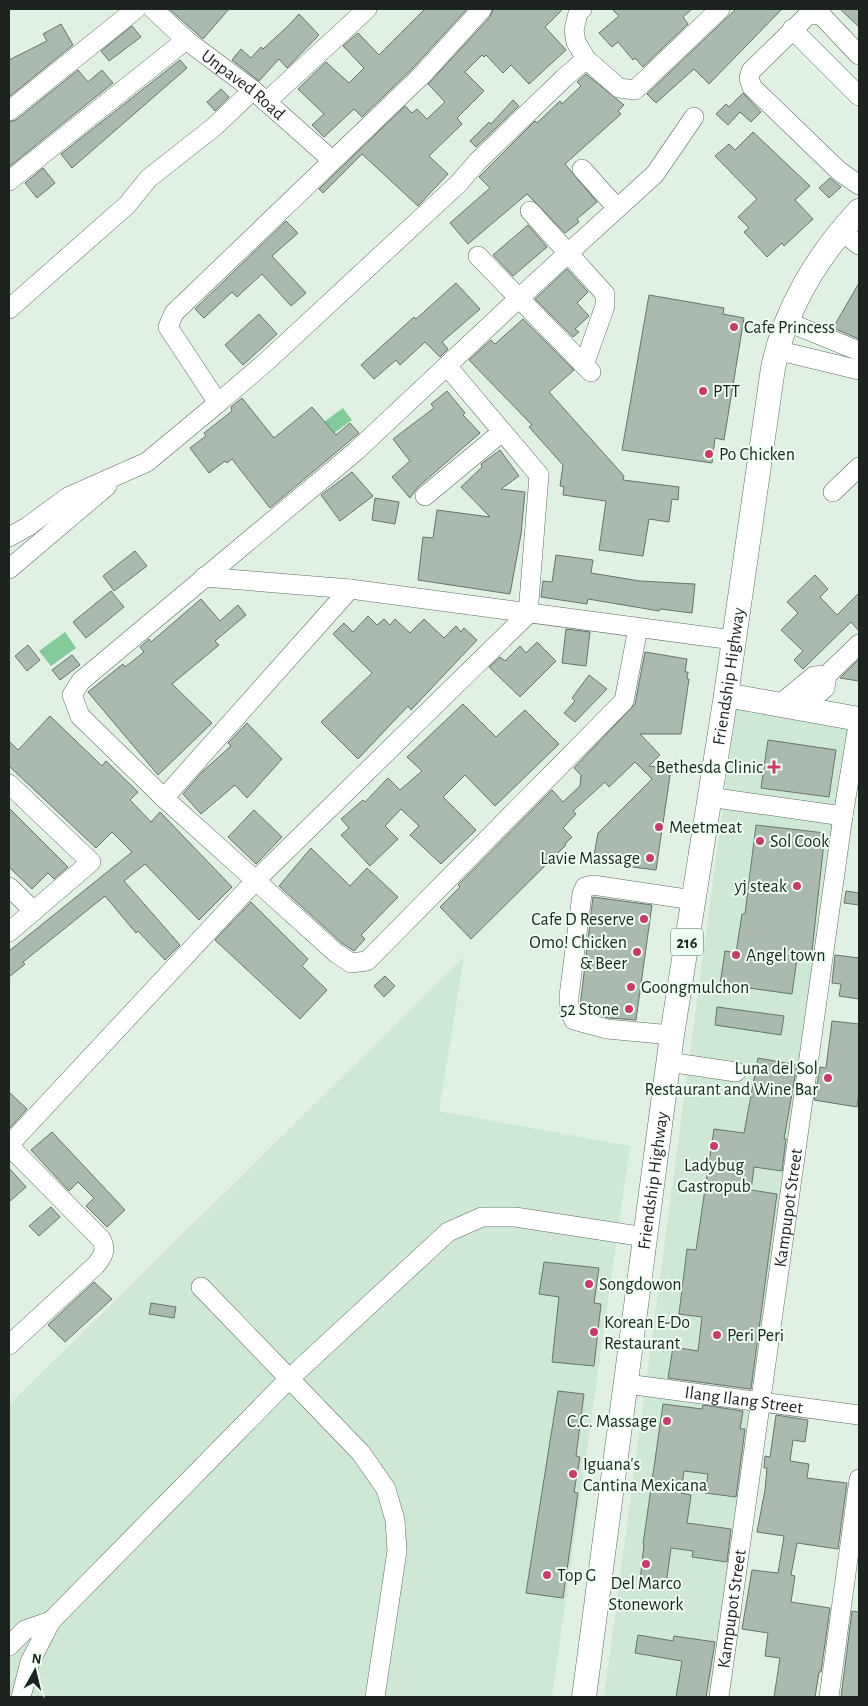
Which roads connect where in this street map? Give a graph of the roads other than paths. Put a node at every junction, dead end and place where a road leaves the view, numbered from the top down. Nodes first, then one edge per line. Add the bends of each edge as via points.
1 (136, 9) edge
2 (153, 9) edge
3 (367, 9) edge
4 (482, 9) edge
5 (720, 9) edge
6 (578, 10) edge
7 (792, 29) junction
8 (186, 40) junction
9 (859, 55) edge
10 (586, 59) junction
11 (259, 96) junction
12 (859, 96) edge
13 (9, 111) edge
14 (694, 117) dead end
15 (331, 162) junction
16 (582, 169) dead end
17 (9, 181) edge
18 (859, 185) edge
19 (617, 208) junction
20 (530, 211) dead end
21 (859, 211) edge
22 (850, 238) edge
23 (569, 254) junction
24 (478, 256) dead end
25 (518, 298) junction
26 (9, 309) edge
27 (785, 321) junction
28 (776, 350) junction
29 (859, 351) edge
30 (447, 366) junction
31 (859, 370) edge
32 (218, 403) junction
33 (502, 432) junction
34 (859, 467) edge
35 (119, 476) junction
36 (833, 492) dead end
37 (424, 496) dead end
38 (9, 537) edge
39 (9, 569) edge
40 (204, 577) junction
41 (350, 589) junction
42 (528, 614) junction
43 (638, 628) junction
44 (733, 640) junction
45 (859, 644) edge
46 (726, 694) junction
47 (789, 707) junction
48 (859, 719) edge
49 (9, 784) edge
50 (709, 797) junction
51 (164, 798) junction
52 (843, 816) junction
53 (256, 880) junction
54 (9, 887) edge
55 (693, 900) junction
56 (34, 911) junction
57 (9, 932) edge
58 (672, 1035) junction
59 (668, 1062) junction
60 (736, 1072) dead end
61 (9, 1146) edge
62 (645, 1237) junction
63 (201, 1287) dead end
64 (9, 1345) edge
65 (289, 1379) junction
66 (627, 1384) junction
67 (760, 1401) junction
68 (859, 1415) edge
69 (859, 1479) edge
70 (51, 1621) junction
71 (9, 1646) edge
72 (21, 1697) edge
73 (375, 1697) edge
74 (584, 1697) edge
75 (719, 1697) edge
76 (828, 1697) edge

1 - 13 street
2 - 8 street, Unpaved Road
3 - 11 street
4 - 15 street via 422,75
5 - 10 street via 635,90 619,88
6 - 10 street via 574,30 576,42
7 - 9 street via 808,15 820,16
7 - 12 street
7 - 18 street via 748,78 752,87 839,171
8 - 11 street, Unpaved Road
8 - 17 street
10 - 32 street via 458,184
11 - 15 street, Unpaved Road
11 - 26 street via 149,178 127,205
14 - 19 street via 655,174
15 - 32 street via 174,313 168,327
16 - 19 street
19 - 23 street
20 - 23 street
21 - 22 main road, Friendship Highway / 216
22 - 27 main road, Friendship Highway / 216 via 807,281
23 - 25 street
23 - 25 street via 605,294 605,306 588,368
24 - 25 street
25 - 30 street
27 - 28 main road, Friendship Highway / 216
27 - 29 street
28 - 31 street
28 - 44 main road, Friendship Highway / 216
30 - 33 street
30 - 40 street via 356,451
32 - 35 street via 165,449
33 - 37 street
33 - 42 street via 539,475
34 - 36 street
35 - 38 street via 68,497
35 - 39 street
40 - 41 street
40 - 51 street via 81,681 72,695 80,716
41 - 42 street
41 - 51 street
42 - 43 street
42 - 53 street
43 - 44 street
43 - 53 street via 624,701 366,961 351,963 336,953
44 - 46 main road, Friendship Highway / 216
45 - 47 street via 827,674 814,676
46 - 47 main road
46 - 50 main road, Friendship Highway / 216
47 - 48 main road
48 - 52 street, Kampupot Street
49 - 56 street via 91,862
50 - 52 street
50 - 55 main road, Friendship Highway / 216
51 - 53 street
52 - 67 street, Kampupot Street
53 - 61 street
54 - 56 street
55 - 58 main road, Friendship Highway / 216
55 - 58 street via 593,885 585,887 582,894 569,996 569,1010 574,1020 607,1029
56 - 57 street
58 - 59 main road, Friendship Highway / 216
59 - 60 street
59 - 62 main road, Friendship Highway / 216
61 - 64 street via 105,1246 96,1266
62 - 65 street via 524,1218 482,1217 448,1232
62 - 66 main road, Friendship Highway / 216
63 - 65 street
65 - 70 street
65 - 73 street via 361,1454 386,1489 395,1520 397,1550
66 - 67 street, Ilang Ilang Street
66 - 74 main road, Friendship Highway / 216
67 - 68 street, Ilang Ilang Street
67 - 75 street, Kampupot Street
69 - 76 street
70 - 71 street via 25,1630
70 - 72 street via 30,1662

